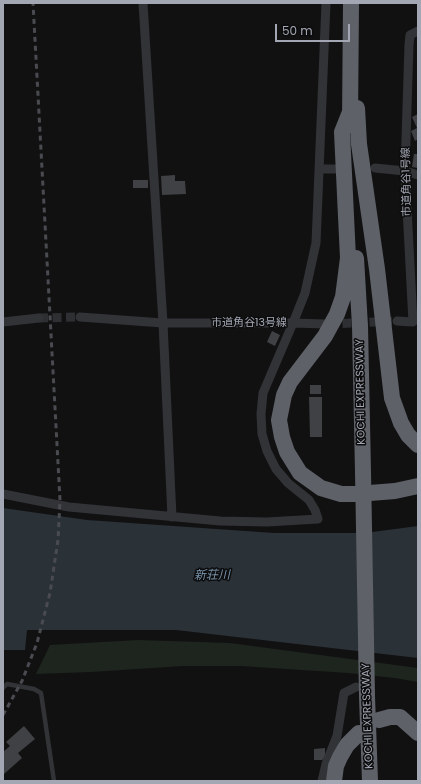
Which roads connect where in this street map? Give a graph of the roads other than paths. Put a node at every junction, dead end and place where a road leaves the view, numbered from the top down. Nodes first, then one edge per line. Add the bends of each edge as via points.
1 (143, 3) edge
2 (326, 3) edge
3 (351, 5) edge
4 (418, 31) edge
5 (350, 112) junction
6 (375, 168) dead end
7 (319, 169) junction
8 (335, 169) dead end
9 (405, 171) junction
10 (418, 175) edge
11 (80, 317) tunnel mouth
12 (39, 318) tunnel mouth
13 (397, 321) tunnel mouth
14 (3, 322) edge
15 (164, 323) junction
16 (293, 323) junction
17 (416, 323) edge
18 (324, 324) tunnel mouth
19 (418, 445) edge
20 (418, 486) edge
21 (3, 494) edge
22 (172, 517) junction
23 (3, 688) edge
24 (362, 691) junction
25 (379, 720) dead end
26 (359, 733) dead end
27 (418, 733) edge
28 (54, 781) edge
29 (322, 781) edge
30 (334, 781) edge
31 (370, 781) edge

1 - 15 street
2 - 7 street
3 - 5 highway, KOCHI EXPRESSWAY
3 - 19 highway via 359,144 378,269 392,398 401,423
4 - 9 street, 市道角谷1号線 via 410,35 409,45
5 - 20 highway via 342,132 348,258 343,298 325,336 290,382 284,395 279,420 282,437 287,452 300,474 321,488 341,494 357,494
5 - 24 highway, KOCHI EXPRESSWAY, bridge via 360,326 363,472
6 - 9 street
7 - 8 street
7 - 16 street via 316,243 305,293
9 - 10 street
9 - 17 street, 市道角谷1号線
11 - 15 street, 市道角谷13号線
12 - 14 street
13 - 17 street, 市道角谷1号線
15 - 16 street, 市道角谷13号線
15 - 22 street
16 - 18 street
16 - 22 street, 市道角谷13号線 via 263,393 262,434 276,469 309,500 318,519 267,522
21 - 22 street via 69,507
23 - 28 lane via 7,684 41,692
24 - 29 street via 344,693 337,736
24 - 31 highway, KOCHI EXPRESSWAY
25 - 27 highway via 400,717
26 - 30 highway via 340,757

